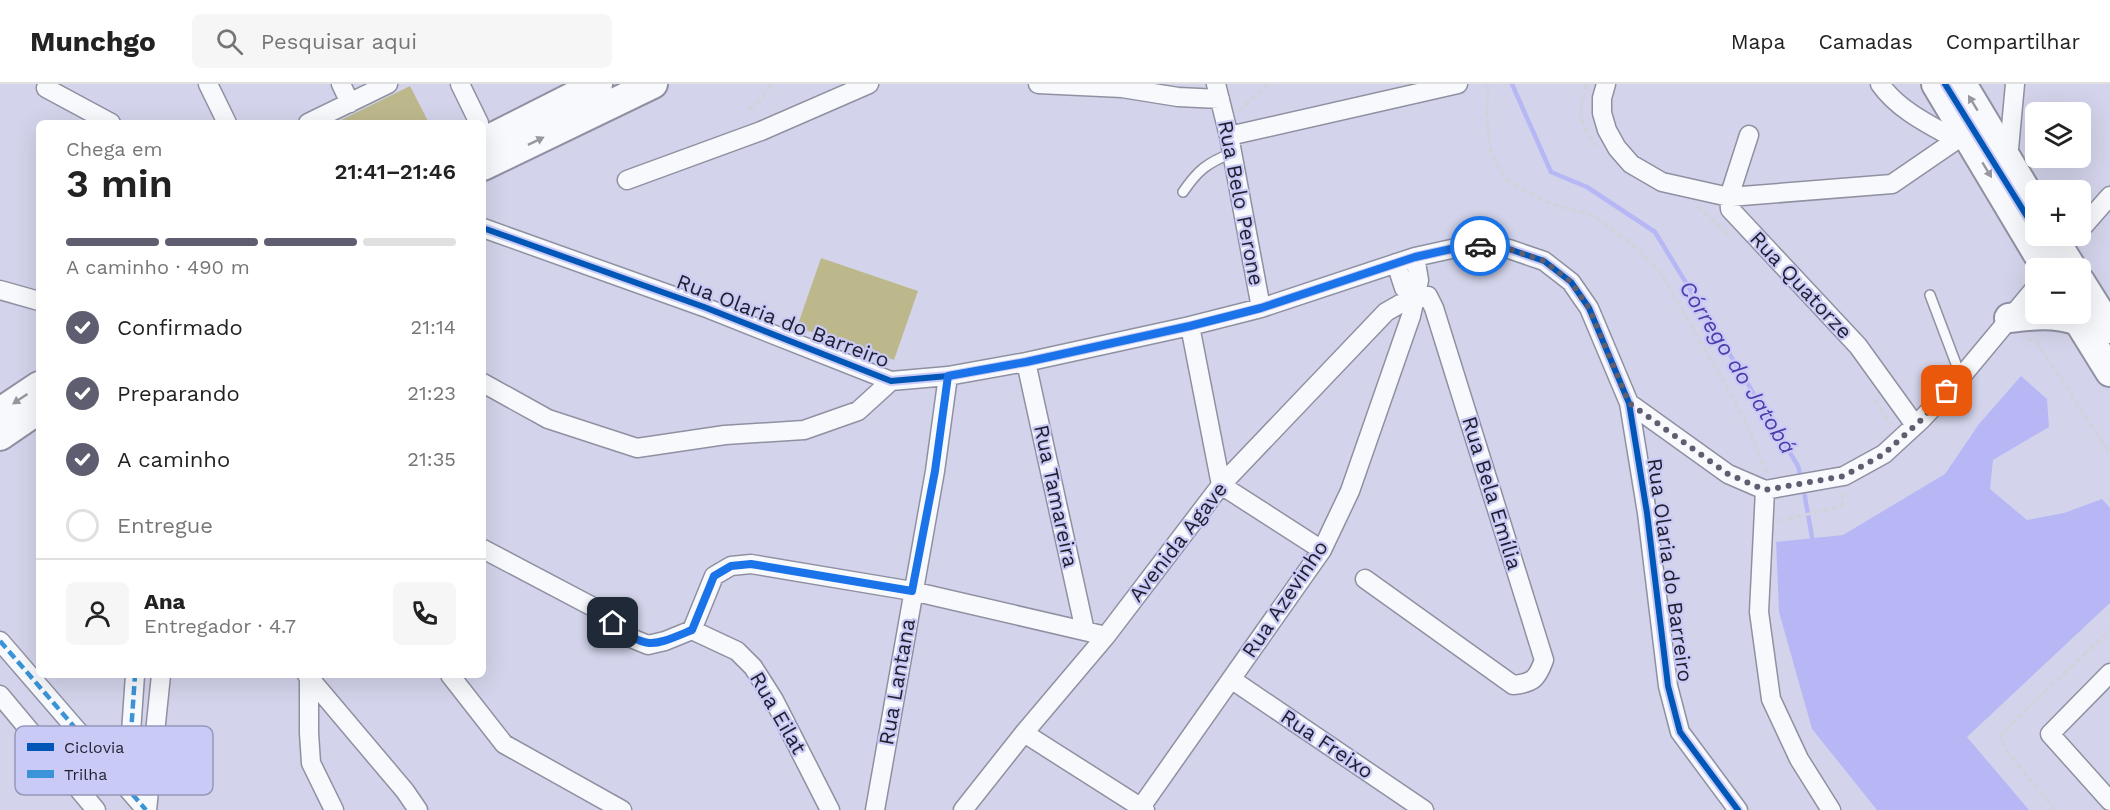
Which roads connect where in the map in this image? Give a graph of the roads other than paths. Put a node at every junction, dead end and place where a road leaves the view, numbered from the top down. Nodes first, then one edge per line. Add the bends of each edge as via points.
1 (208, 84) edge
2 (341, 84) edge
3 (388, 84) edge
4 (460, 84) edge
5 (598, 84) edge
6 (653, 84) edge
7 (868, 84) edge
8 (1038, 84) edge
9 (1458, 84) edge
10 (1606, 84) edge
11 (1880, 84) edge
12 (1936, 84) edge
13 (1962, 84) edge
14 (2015, 84) edge
15 (47, 86) edge
16 (1218, 91) edge
17 (350, 103) junction
18 (106, 120) edge
19 (226, 120) edge
20 (314, 120) edge
21 (475, 120) edge
22 (1749, 135) dead end
23 (1229, 137) junction
24 (1961, 137) junction
25 (486, 139) edge
26 (486, 139) edge
27 (2008, 161) junction
28 (627, 180) dead end
29 (2025, 189) edge
30 (1183, 192) dead end
31 (2110, 196) edge
32 (1729, 197) junction
33 (2091, 218) edge
34 (486, 229) edge
35 (2060, 255) edge
36 (1415, 257) junction
37 (1396, 263) junction
38 (0, 290) edge
39 (1930, 295) dead end
40 (1415, 299) junction
41 (2091, 299) edge
42 (36, 300) edge
43 (1261, 308) junction
44 (2025, 308) edge
45 (2025, 322) edge
46 (2080, 324) edge
47 (1190, 326) junction
48 (2015, 327) junction
49 (2110, 329) edge
50 (1026, 362) junction
51 (2110, 372) edge
52 (948, 376) junction
53 (1961, 377) junction
54 (891, 381) junction
55 (486, 385) edge
56 (36, 388) edge
57 (1629, 403) junction
58 (0, 412) edge
59 (36, 412) edge
60 (1915, 426) junction
61 (0, 436) edge
62 (1221, 485) junction
63 (1773, 488) junction
64 (1322, 550) junction
65 (486, 551) edge
66 (1365, 579) dead end
67 (912, 591) junction
68 (692, 630) junction
69 (1085, 631) junction
70 (1106, 636) junction
71 (0, 641) edge
72 (2110, 673) edge
73 (135, 678) edge
74 (161, 678) edge
75 (308, 678) edge
76 (310, 678) edge
77 (452, 678) edge
78 (1231, 679) junction
79 (0, 695) edge
80 (26, 726) edge
81 (74, 726) edge
82 (131, 726) edge
83 (156, 726) edge
84 (1024, 733) junction
85 (83, 795) edge
86 (134, 795) edge
87 (149, 795) edge
88 (2110, 801) edge
89 (1142, 809) edge
90 (96, 810) edge
91 (147, 810) edge
92 (334, 810) edge
93 (417, 810) edge
94 (622, 810) edge
95 (830, 810) edge
96 (875, 810) edge
97 (963, 810) edge
98 (1424, 810) edge
99 (1738, 810) edge
100 (1831, 810) edge

1 - 19 street
2 - 17 street
3 - 17 street
4 - 21 street
5 - 25 main road
26 -> 6 main road
7 - 28 street via 761,131
8 - 16 street, Rua Belo Perone via 1122,88 1178,97
9 - 23 street
10 - 32 street via 1602,113 1607,130 1631,164 1662,182
11 - 24 street via 1917,118
12 - 24 main road
27 -> 13 main road
14 - 27 street
15 - 18 street
16 - 23 street, Rua Belo Perone
17 - 20 street
22 - 32 street
23 - 30 lane
23 - 43 street, Rua Belo Perone
24 - 32 street via 1893,184
24 -> 35 main road
27 - 29 main road
31 - 33 street
32 - 60 street, Rua Quatorze via 1730,208 1858,346
34 - 54 street, Rua Olaria do Barreiro via 704,307
36 - 37 street, Rua Olaria do Barreiro
36 - 40 street, Rua Azevinho via 1419,280
36 - 57 street, Rua Olaria do Barreiro via 1465,246 1509,249 1544,261 1571,282 1589,308
37 - 40 street via 1404,288
37 - 43 street, Rua Olaria do Barreiro
38 - 42 street
39 - 53 lane
40 - 62 street, Avenida Agave via 1386,312
40 - 64 street, Rua Azevinho via 1350,491
40 - 66 street, Rua Bela Emília via 1428,296 1434,308 1544,660 1538,675 1527,684 1512,685
41 - 49 main road
43 - 47 street, Rua Olaria do Barreiro
44 - 48 street
45 - 48 main road
46 - 51 main road
47 - 50 street, Rua Olaria do Barreiro
47 - 62 street
48 - 53 street
50 - 52 street, Rua Olaria do Barreiro
50 - 69 street, Rua Tamareira
52 - 54 street, Rua Olaria do Barreiro
52 - 67 street, Rua Lantana
53 - 60 street
54 - 55 street via 858,411 804,430 725,435 637,448 548,419
56 -> 58 main road
57 - 63 street via 1728,474
57 - 99 street, Rua Olaria do Barreiro via 1668,686 1680,732
59 - 61 main road
60 - 63 street via 1884,454 1842,477
62 - 64 street
62 - 70 street, Avenida Agave
63 - 100 street via 1763,525 1759,612 1771,699 1799,759
64 - 78 street, Rua Azevinho
65 - 68 street via 595,608 631,638 648,645
67 - 68 street via 751,564 731,566 714,576
67 - 69 street
67 - 96 street, Rua Lantana
68 - 95 street, Rua Eilat via 737,651 753,667
69 - 70 street
70 - 84 street, Avenida Agave
71 - 81 street
72 - 88 street via 2050,734
73 - 82 street
74 - 83 street
75 - 92 street via 311,763
76 - 93 street via 405,790
77 - 94 street via 504,744
78 - 89 street, Rua Azevinho
78 - 98 street, Rua Freixo
79 - 80 street
84 - 89 street
84 - 97 street, Avenida Agave
85 - 90 street
86 - 91 street
87 - 91 street

